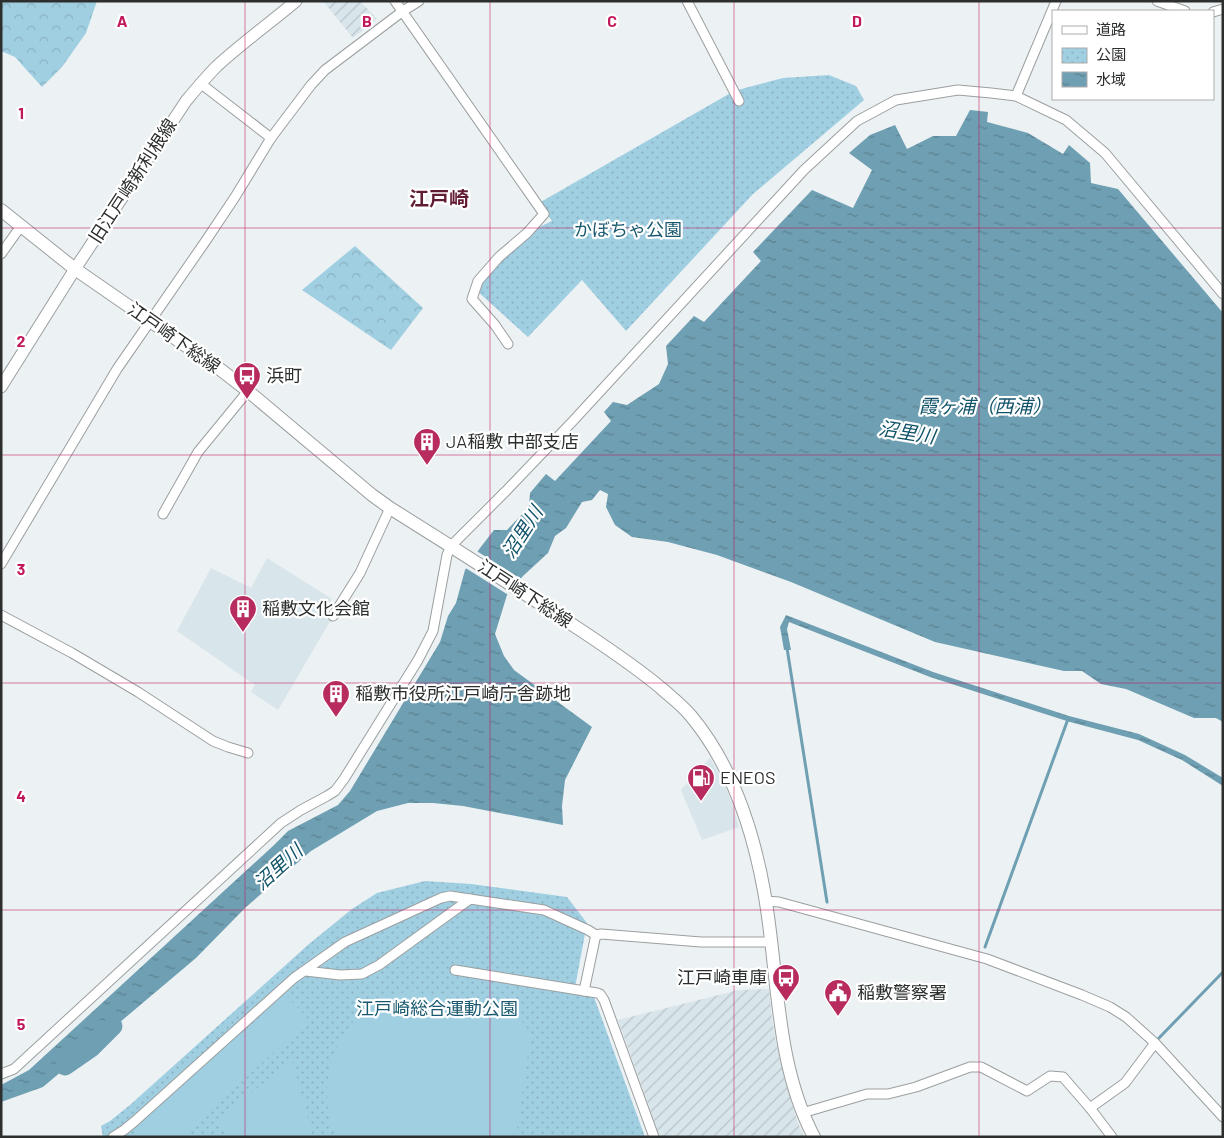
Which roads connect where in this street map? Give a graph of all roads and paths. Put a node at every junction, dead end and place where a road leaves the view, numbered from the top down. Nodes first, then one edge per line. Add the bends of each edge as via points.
1 (296, 1) edge
2 (395, 1) edge
3 (419, 1) edge
4 (687, 1) edge
5 (1157, 1) edge
6 (1052, 10) edge
7 (1181, 10) edge
8 (403, 11) junction
9 (200, 83) junction
10 (1016, 96) junction
11 (739, 101) dead end
12 (271, 138) junction
13 (1, 210) edge
14 (21, 226) junction
15 (1, 254) edge
16 (75, 268) junction
17 (1223, 294) edge
18 (150, 321) junction
19 (508, 344) dead end
20 (1, 387) edge
21 (248, 391) junction
22 (390, 508) junction
23 (163, 514) dead end
24 (454, 548) junction
25 (1, 564) edge
26 (1, 616) edge
27 (333, 616) dead end
28 (248, 753) dead end
29 (470, 899) junction
30 (766, 901) junction
31 (596, 936) junction
32 (771, 942) junction
33 (455, 970) dead end
34 (306, 971) junction
35 (584, 991) junction
36 (1155, 1043) junction
37 (1, 1074) edge
38 (1090, 1108) junction
39 (802, 1113) junction
40 (1223, 1117) edge
41 (113, 1137) edge
42 (654, 1137) edge
43 (814, 1137) edge
44 (1112, 1137) edge

1 - 9 street, 旧江戸崎新利根線 via 231,53
2 - 8 street
3 - 8 street
4 - 11 street
5 - 7 street
6 - 10 street
8 - 12 street via 325,70
8 - 19 street via 544,214 498,257 478,281 472,299
9 - 12 street
9 - 16 street, 旧江戸崎新利根線
10 - 17 street via 1066,120 1105,153
10 - 24 street via 958,90 896,100 856,120 804,170
12 - 18 street
13 - 14 main road, 江戸崎下総線
14 - 15 street
14 - 16 main road, 江戸崎下総線
16 - 18 main road, 江戸崎下総線
16 - 20 street, 旧江戸崎新利根線
18 - 21 main road, 江戸崎下総線
18 - 25 street via 117,370
21 - 22 main road, 江戸崎下総線
21 - 23 street via 198,452
22 - 24 main road, 江戸崎下総線
22 - 27 street via 360,573
24 - 30 main road, 江戸崎下総線 via 618,655 691,716 727,772 746,819
24 - 37 street via 446,555 433,632 335,791 281,823 14,1069
26 - 28 street via 72,653 213,741
29 - 31 street via 544,910
29 - 34 street via 441,898 345,942
29 - 34 street via 362,974
30 - 32 main road, 江戸崎下総線
30 - 36 street via 987,959 1110,1007
31 - 32 street
31 - 35 street
32 - 39 main road, 江戸崎下総線 via 784,1042
33 - 35 street
34 - 41 street via 294,978
35 - 42 street via 600,994 604,1000
36 - 38 street via 1125,1083
36 - 40 street
38 - 39 street via 1063,1078 1050,1076 1027,1091 981,1067 970,1067 916,1087 888,1094 867,1094
38 - 44 street
39 - 43 main road, 江戸崎下総線

